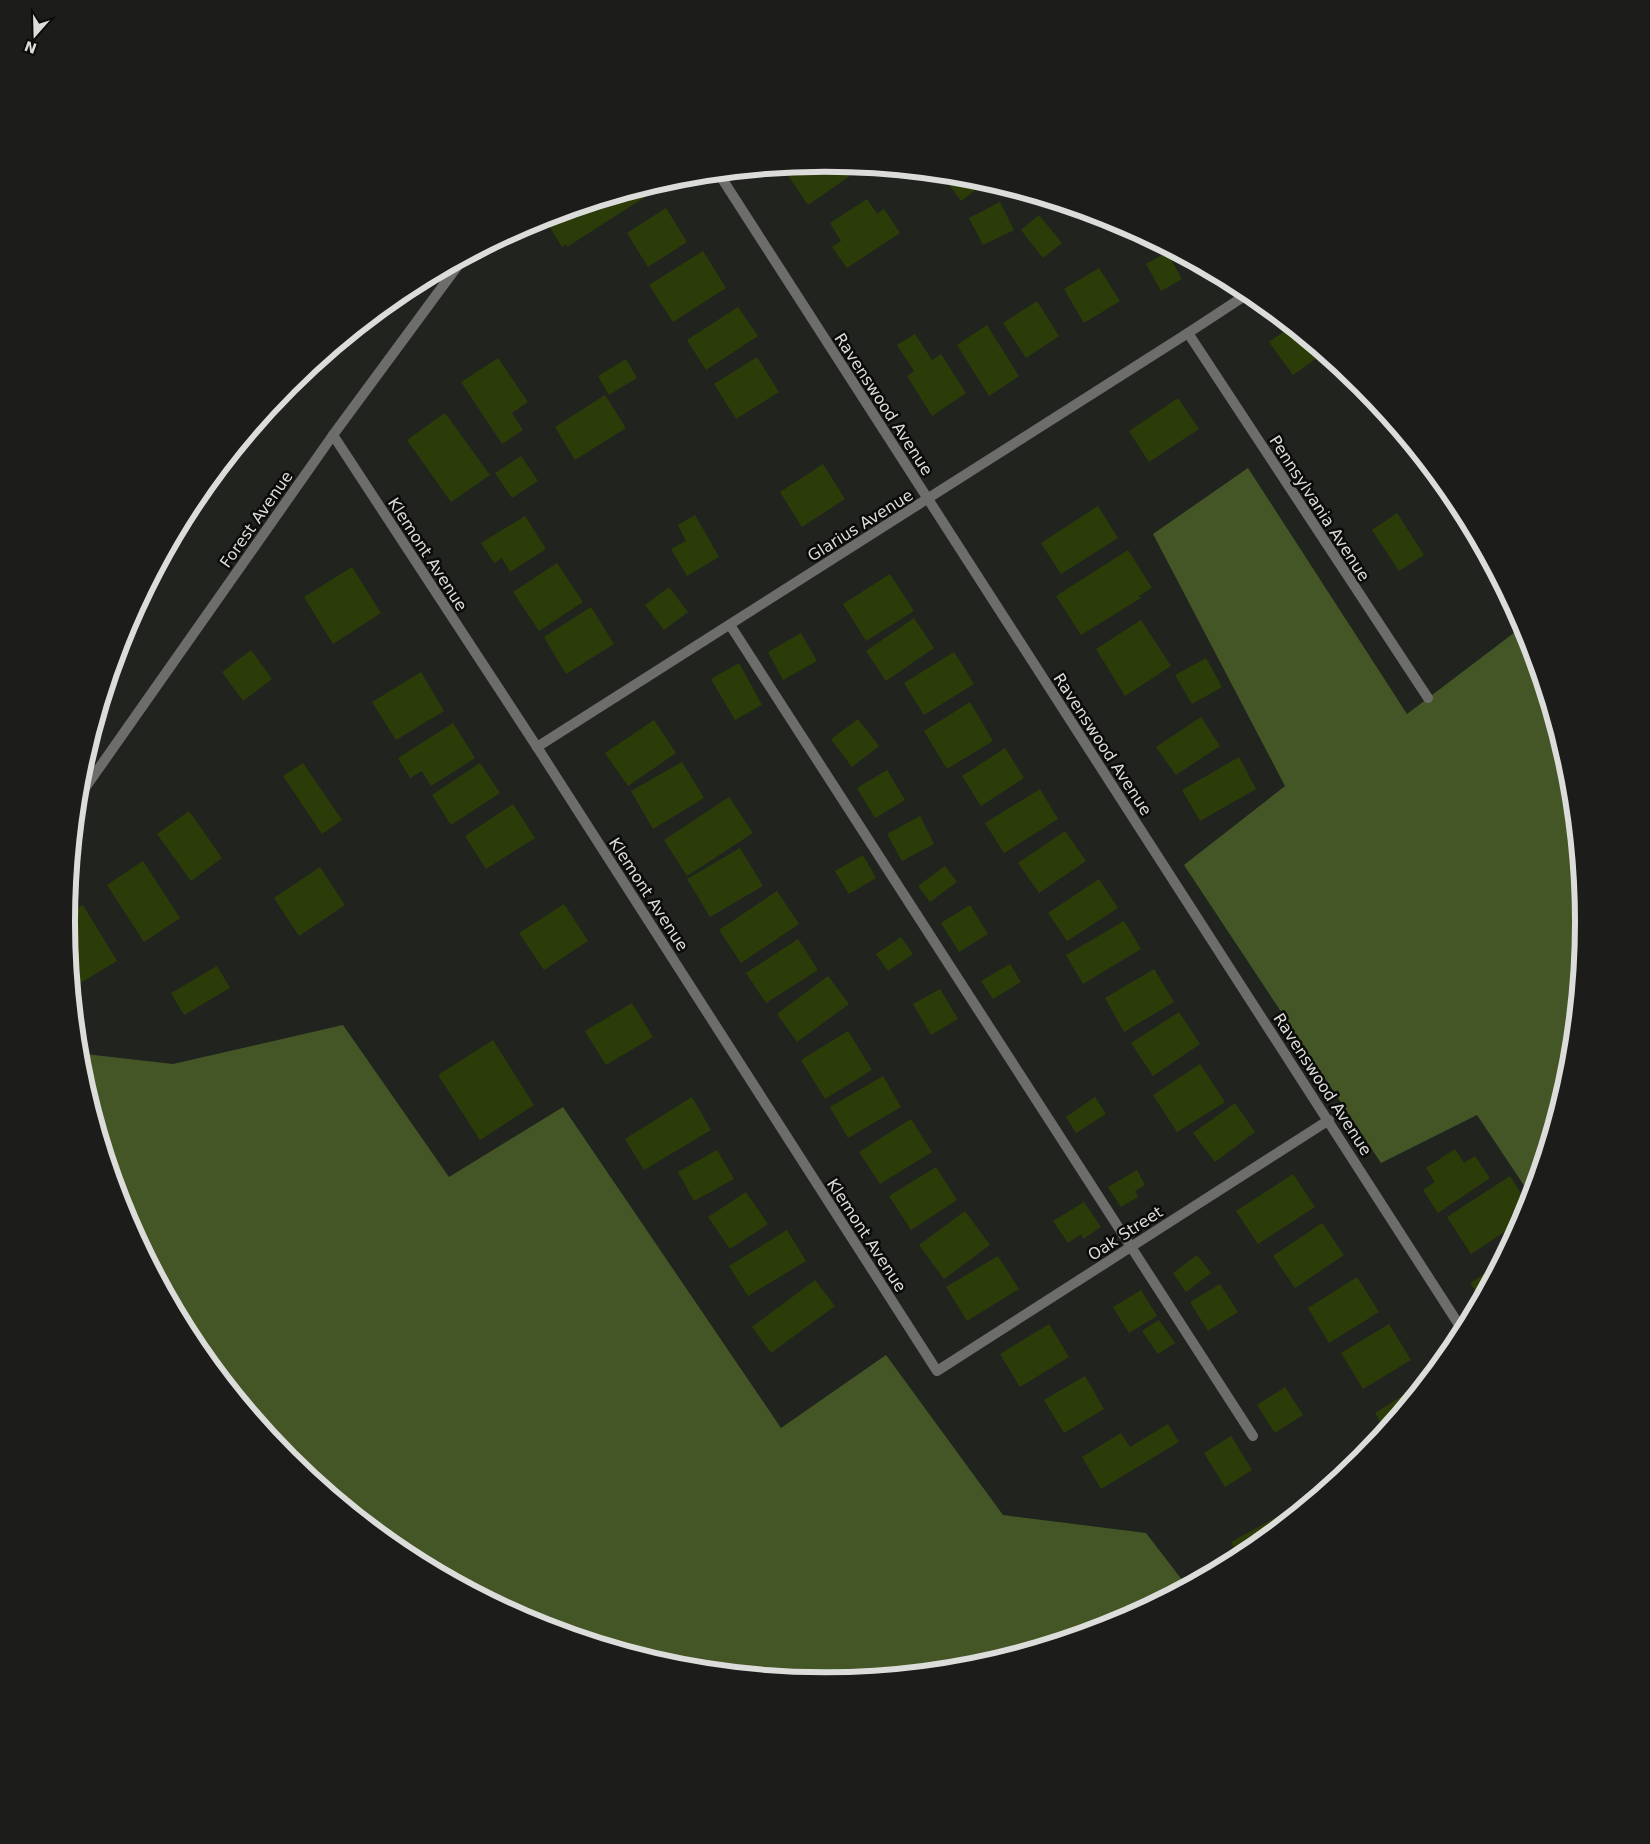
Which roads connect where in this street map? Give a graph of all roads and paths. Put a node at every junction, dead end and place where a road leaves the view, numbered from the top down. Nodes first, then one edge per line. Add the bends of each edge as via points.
1 (722, 179) edge
2 (455, 269) edge
3 (1242, 298) edge
4 (1188, 334) junction
5 (332, 435) junction
6 (928, 500) junction
7 (730, 625) junction
8 (1428, 698) dead end
9 (537, 747) junction
10 (88, 784) edge
11 (1329, 1120) junction
12 (1131, 1247) junction
13 (1458, 1324) edge
14 (937, 1371) joint
15 (1253, 1436) dead end

1 - 6 street, Ravenswood Avenue
2 - 5 street, Forest Avenue
3 - 4 street, Glarius Avenue
4 - 6 street, Glarius Avenue
4 - 8 street, Pennsylvania Avenue
5 - 9 street, Klemont Avenue
5 - 10 street, Forest Avenue
6 - 7 street, Glarius Avenue
6 - 11 street, Ravenswood Avenue
7 - 9 street, Glarius Avenue
7 - 12 street
9 - 14 street, Klemont Avenue
11 - 12 street, Oak Street
11 - 13 street, Ravenswood Avenue
12 - 14 street, Oak Street
12 - 15 street

